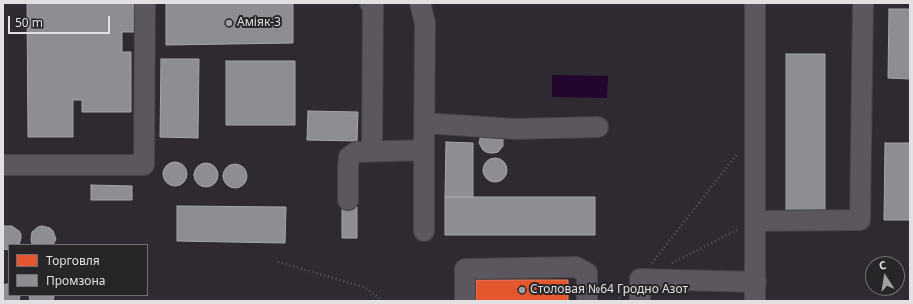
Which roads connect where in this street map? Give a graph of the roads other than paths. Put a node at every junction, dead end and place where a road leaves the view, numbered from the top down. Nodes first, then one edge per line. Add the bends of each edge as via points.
1 (145, 3) edge
2 (370, 3) edge
3 (420, 3) edge
4 (755, 3) edge
5 (863, 3) edge
6 (424, 123) junction
7 (598, 127) dead end
8 (424, 150) junction
9 (372, 151) junction
10 (3, 165) edge
11 (348, 200) dead end
12 (756, 221) junction
13 (424, 231) dead end
14 (756, 282) junction
15 (465, 301) edge
16 (587, 301) edge
17 (640, 301) edge
18 (755, 301) edge

1 - 10 lane via 144,165
2 - 9 lane via 373,6
3 - 6 lane via 425,23
4 - 12 lane
5 - 12 lane via 860,220
6 - 7 lane via 515,129
6 - 8 lane
8 - 9 lane
8 - 13 lane
9 - 11 lane via 356,152 349,157
12 - 14 lane
14 - 17 lane via 640,279
14 - 18 lane
15 - 16 lane via 466,269 576,267 587,273

